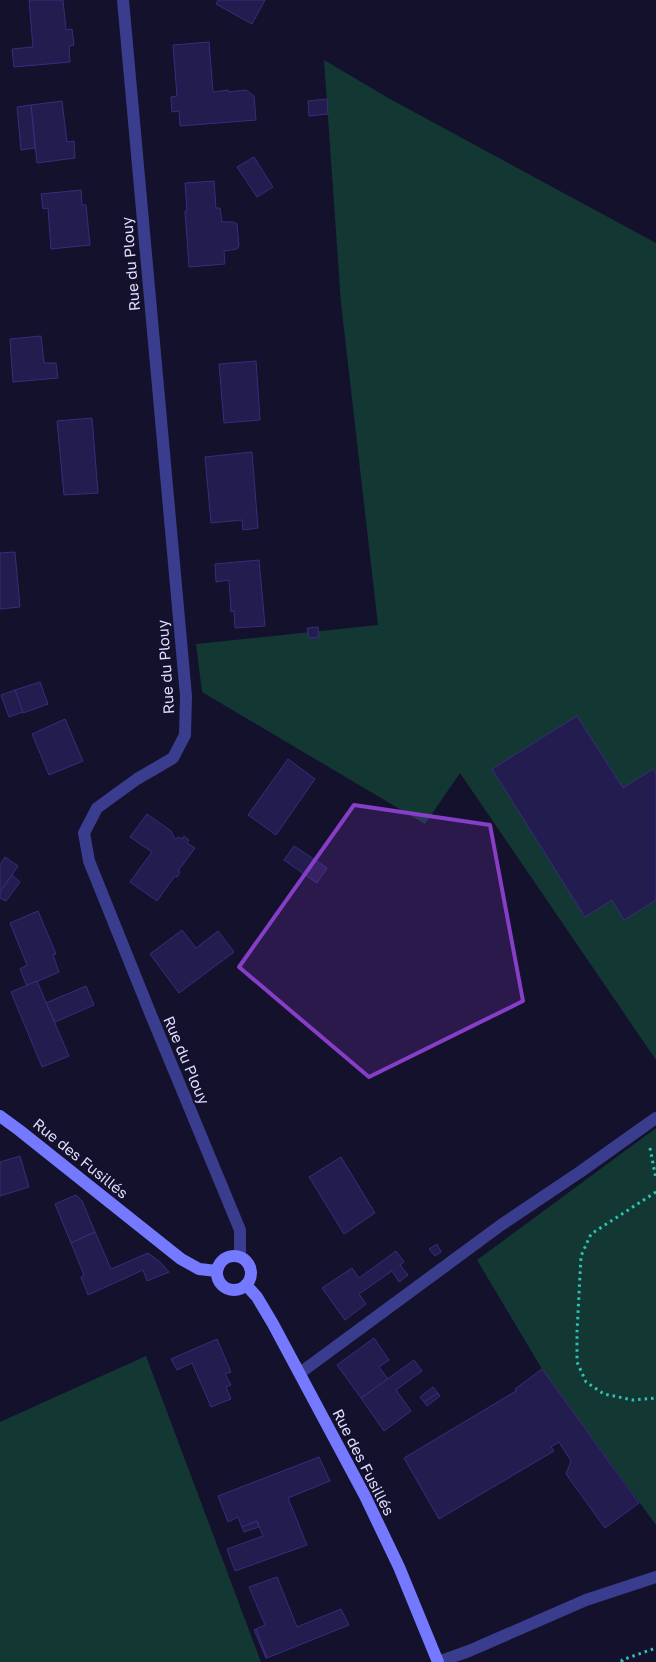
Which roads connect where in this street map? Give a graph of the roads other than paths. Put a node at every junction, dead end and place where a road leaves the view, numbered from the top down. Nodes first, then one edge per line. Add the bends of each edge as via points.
1 (123, 0) edge
2 (0, 1116) edge
3 (656, 1118) edge
4 (240, 1256) junction
5 (217, 1271) junction
6 (246, 1285) junction
7 (300, 1373) junction
8 (656, 1577) edge
9 (438, 1662) edge

1 - 4 street, Rue du Plouy via 186,696 185,735 173,758 97,808 84,832 89,861 240,1230
2 - 5 street, Rue des Fusillés via 181,1259 199,1268
3 - 7 street via 501,1225
4 - 5 street via 225,1258
4 - 6 street via 251,1269
5 - 6 street via 221,1284 226,1288 233,1290
6 - 7 street, Rue des Fusillés via 257,1297
7 - 9 street, Rue des Fusillés via 399,1567
8 - 9 street via 586,1600

